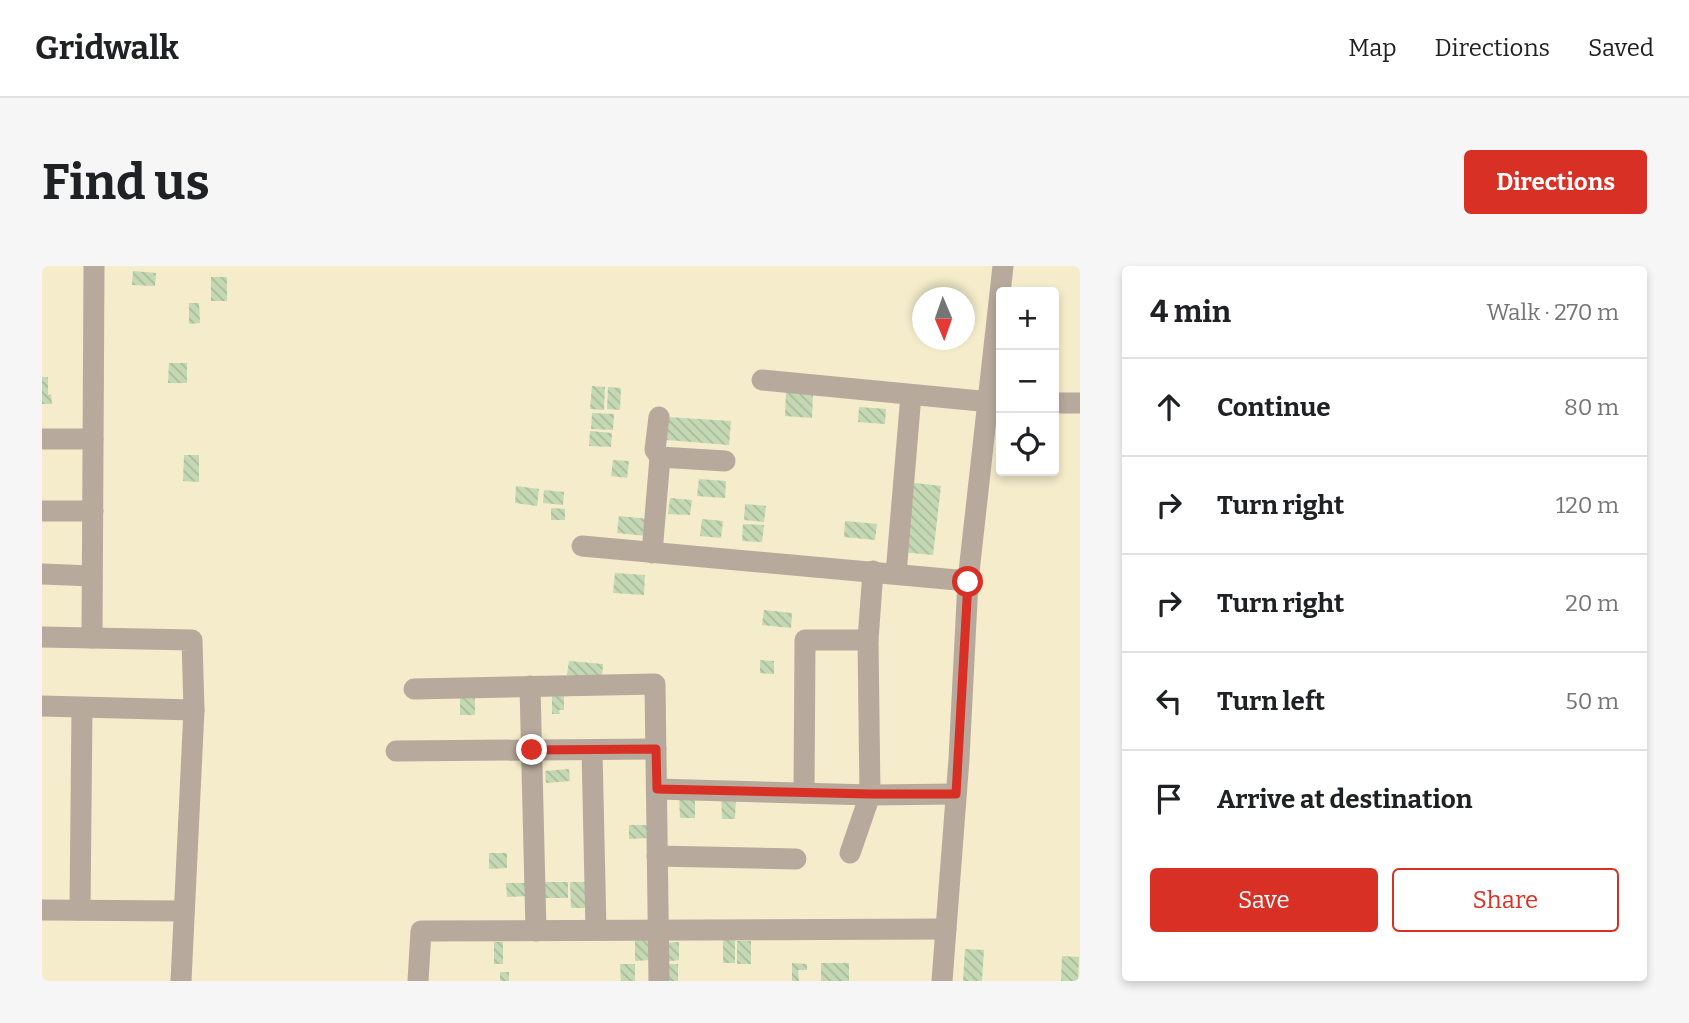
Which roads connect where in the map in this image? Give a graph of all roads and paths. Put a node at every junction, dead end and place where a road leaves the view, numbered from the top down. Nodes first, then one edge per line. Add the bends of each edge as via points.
1 (94, 266) edge
2 (1003, 266) edge
3 (762, 380) dead end
4 (911, 396) junction
5 (995, 403) edge
6 (1059, 403) edge
7 (1080, 403) edge
8 (659, 417) dead end
9 (42, 439) edge
10 (93, 439) junction
11 (660, 457) junction
12 (725, 461) dead end
13 (42, 511) edge
14 (93, 512) junction
15 (582, 546) dead end
16 (652, 553) junction
17 (873, 571) junction
18 (42, 574) edge
19 (896, 574) junction
20 (92, 576) junction
21 (968, 582) junction
22 (42, 637) edge
23 (92, 638) junction
24 (868, 640) junction
25 (530, 686) junction
26 (414, 689) dead end
27 (42, 706) edge
28 (82, 708) junction
29 (194, 710) junction
30 (656, 749) junction
31 (532, 750) junction
32 (592, 750) junction
33 (396, 751) dead end
34 (657, 789) junction
35 (804, 793) junction
36 (870, 794) junction
37 (956, 794) junction
38 (850, 853) dead end
39 (657, 856) junction
40 (796, 859) dead end
41 (42, 910) edge
42 (80, 910) junction
43 (184, 911) junction
44 (946, 929) junction
45 (596, 930) junction
46 (658, 930) junction
47 (536, 931) junction
48 (181, 981) edge
49 (418, 981) edge
50 (659, 981) edge
51 (942, 981) edge

1 - 10 street
2 - 5 street
3 - 4 street
4 - 5 street
4 - 19 street
5 - 21 street
6 - 7 street
8 - 11 street via 655,450
9 - 10 street
10 - 14 street
11 - 12 street
11 - 16 street
13 - 14 street
14 - 20 street
15 - 16 street
16 - 17 street
17 - 19 street
17 - 24 street
18 - 20 street
19 - 21 street
20 - 23 street
21 - 37 street
22 - 23 street
23 - 29 street via 192,640
24 - 35 street via 805,640
24 - 36 street
25 - 26 street
25 - 30 street via 655,684
25 - 31 street
27 - 28 street
28 - 29 street
28 - 42 street
29 - 43 street
30 - 32 street
30 - 34 street
31 - 32 street
31 - 33 street
31 - 47 street
32 - 45 street
34 - 35 street
34 - 39 street
35 - 36 street
36 - 37 street
36 - 38 street
37 - 44 street
39 - 40 street
39 - 46 street
41 - 42 street
42 - 43 street
43 - 48 street
44 - 46 street
44 - 51 street
45 - 46 street
45 - 47 street
46 - 50 street
47 - 49 street via 421,931

